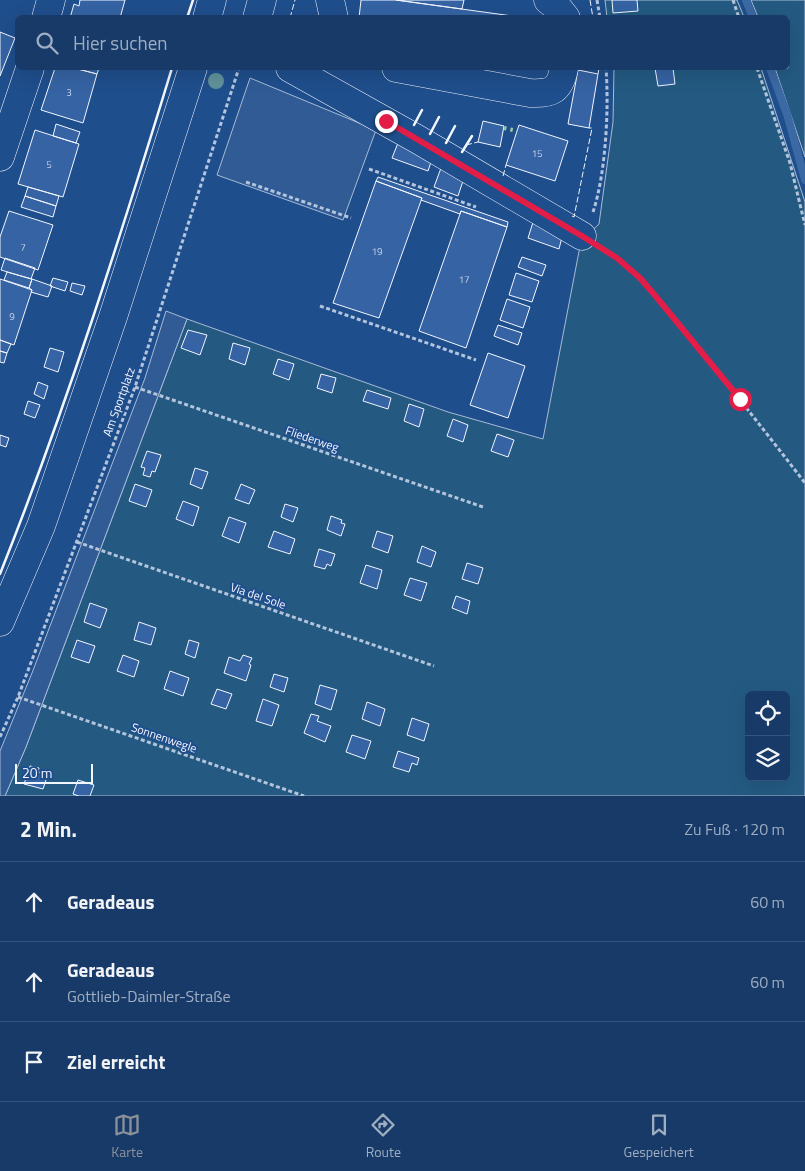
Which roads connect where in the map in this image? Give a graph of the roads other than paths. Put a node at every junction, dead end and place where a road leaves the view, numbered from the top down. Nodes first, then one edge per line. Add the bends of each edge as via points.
1 (51, 0) edge
2 (212, 0) edge
3 (262, 0) edge
4 (330, 0) edge
5 (548, 0) edge
6 (47, 15) edge
7 (208, 15) edge
8 (258, 15) edge
9 (333, 15) edge
10 (564, 15) edge
11 (29, 70) edge
12 (192, 70) edge
13 (294, 70) edge
14 (407, 70) edge
15 (563, 70) edge
16 (0, 158) edge
17 (582, 236) road end
18 (0, 622) edge

1 - 6 main road
2 - 7 main road
3 - 8 main road
4 - 9 main road
5 - 10 main road
11 - 16 main road
12 - 18 main road via 44,516
13 - 17 main road
14 - 15 main road via 530,93 556,89

